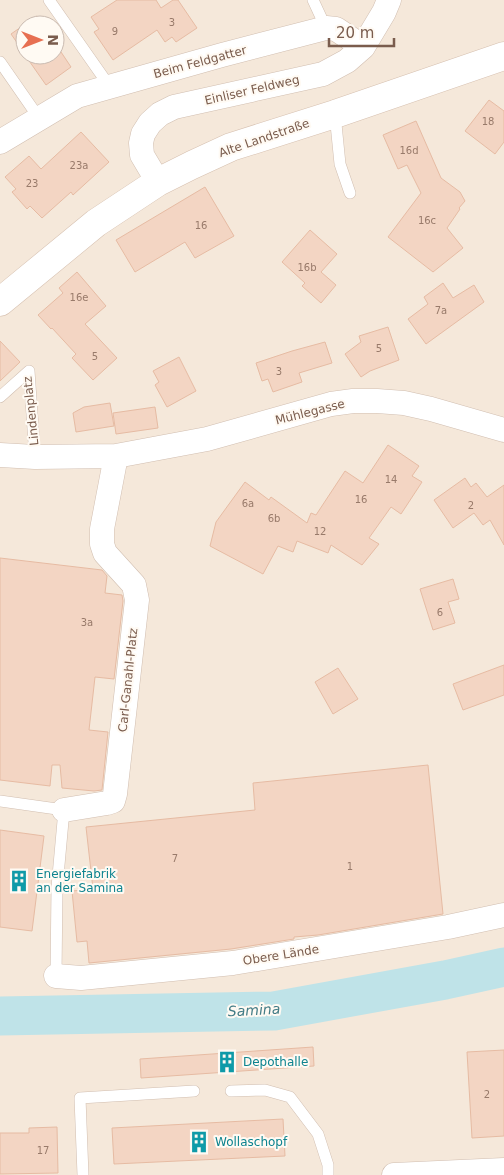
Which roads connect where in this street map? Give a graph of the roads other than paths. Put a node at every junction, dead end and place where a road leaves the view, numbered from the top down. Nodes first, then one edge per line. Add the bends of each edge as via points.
1 (49, 0) edge
2 (313, 0) edge
3 (389, 0) edge
4 (326, 28) junction
5 (363, 47) junction
6 (504, 56) edge
7 (0, 62) edge
8 (110, 87) junction
9 (335, 114) junction
10 (39, 118) junction
11 (0, 142) edge
12 (158, 182) junction
13 (350, 193) dead end
14 (0, 302) edge
15 (0, 397) edge
16 (504, 430) edge
17 (0, 455) edge
18 (116, 456) junction
19 (35, 458) junction
20 (0, 801) edge
21 (64, 810) junction
22 (504, 915) edge
23 (56, 976) joint
24 (194, 1091) dead end
25 (230, 1091) dead end
26 (504, 1170) edge
27 (83, 1175) edge
28 (328, 1175) edge
29 (394, 1175) edge

1 - 8 lane
2 - 4 lane
3 - 5 street, Einliser Feldweg
4 - 5 street via 336,30
4 - 8 street, Beim Feldgatter
5 - 12 street, Einliser Feldweg via 348,61 324,74 174,107 160,114 150,123 141,143 142,155
6 - 9 main road, Alte Landstraße
7 - 10 lane
8 - 10 street, Beim Feldgatter via 77,96
9 - 12 main road, Alte Landstraße via 231,147
9 - 13 lane via 340,164
10 - 11 street, Beim Feldgatter
12 - 14 main road, Alte Landstraße via 96,223
15 - 19 lane, Lindenplatz via 29,371
16 - 18 street, Mühlegasse via 432,408 404,403 353,402 331,404 207,439
17 - 19 street, Lindenplatz
18 - 19 street, Lindenplatz
18 - 21 street, Carl-Ganahl-Platz via 102,544 105,553 134,585 137,600 115,794 113,801 107,803
20 - 21 lane, Carl-Ganahl-Platz
21 - 23 lane via 57,887
22 - 23 street, Obere Lände via 233,963 81,978
24 - 27 lane via 80,1098
25 - 28 lane via 265,1090 290,1096 318,1134
26 - 29 street

